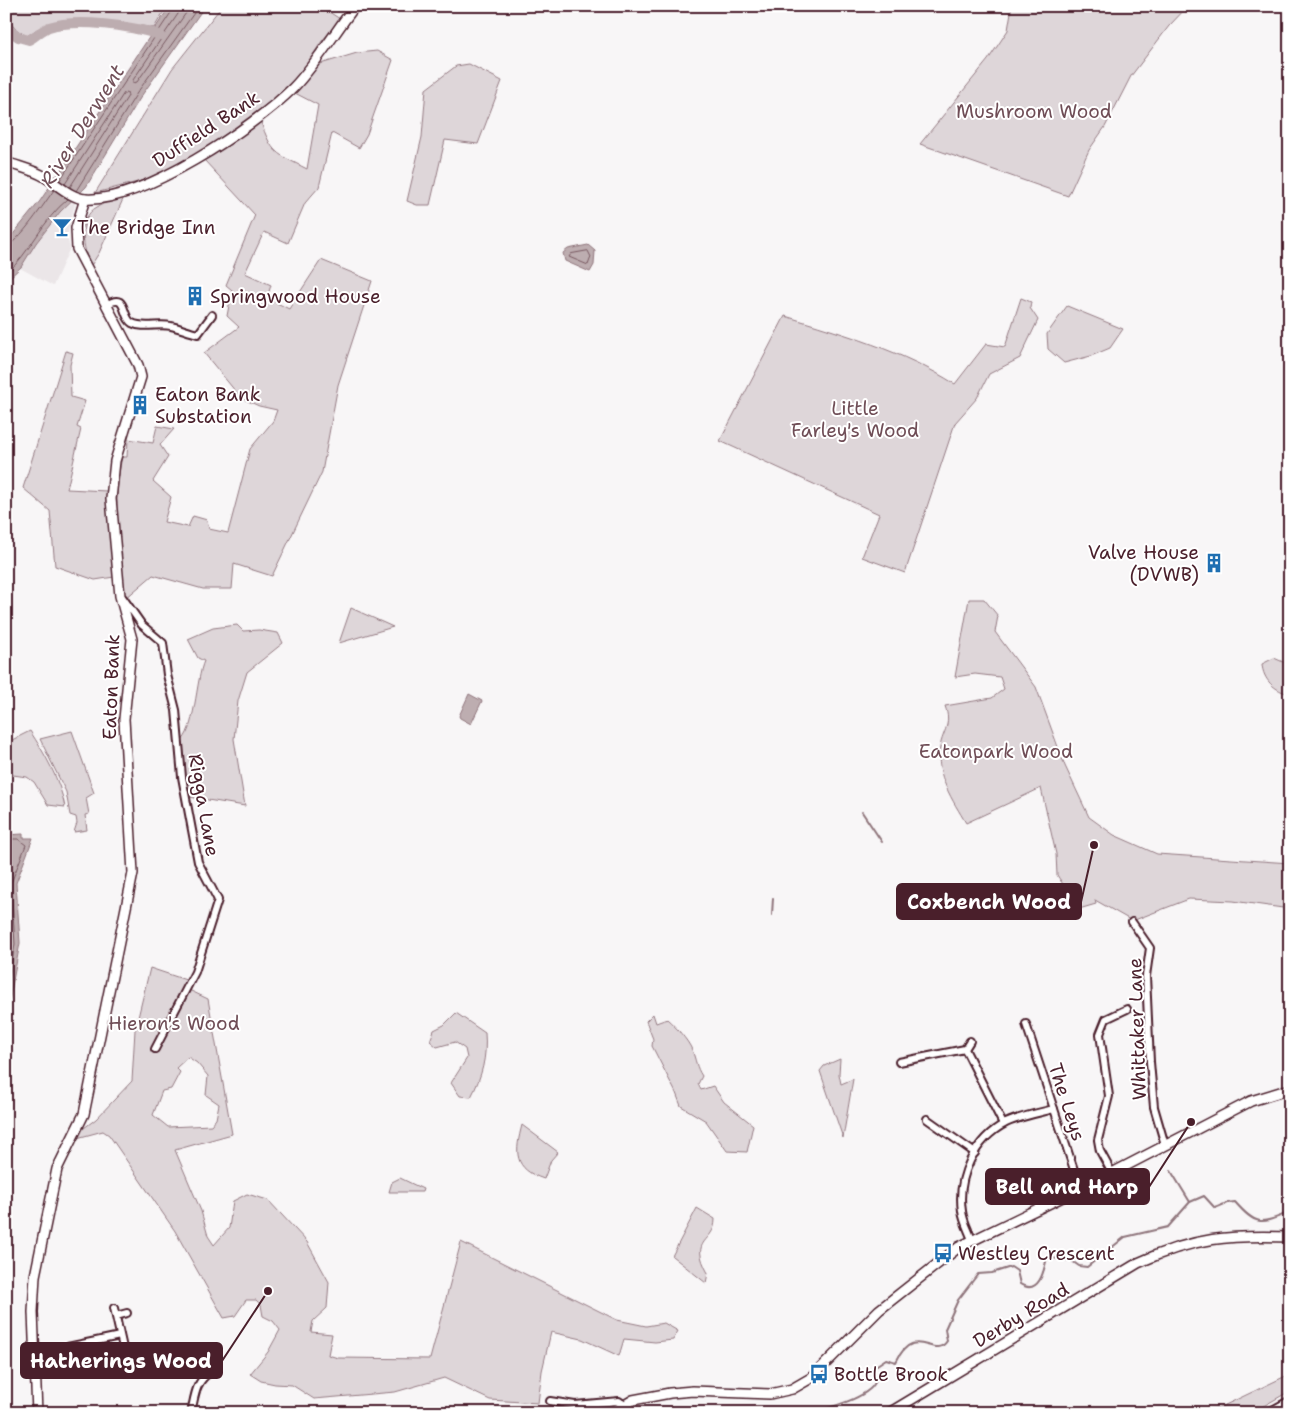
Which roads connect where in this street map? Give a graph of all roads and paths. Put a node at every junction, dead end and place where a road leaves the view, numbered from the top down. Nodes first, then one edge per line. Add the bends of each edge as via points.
1 (355, 6) edge
2 (6, 162) edge
3 (81, 198) junction
4 (106, 305) junction
5 (212, 315) dead end
6 (120, 596) junction
7 (1132, 922) dead end
8 (1127, 1009) dead end
9 (1026, 1024) dead end
10 (970, 1041) dead end
11 (155, 1049) dead end
12 (965, 1049) junction
13 (904, 1063) dead end
14 (1290, 1088) edge
15 (1054, 1109) junction
16 (927, 1119) dead end
17 (1003, 1124) junction
18 (1165, 1146) junction
19 (975, 1153) junction
20 (1112, 1173) junction
21 (1080, 1188) junction
22 (1290, 1237) edge
23 (972, 1240) junction
24 (114, 1308) dead end
25 (127, 1313) dead end
26 (116, 1316) junction
27 (120, 1336) junction
28 (123, 1348) dead end
29 (34, 1354) junction
30 (211, 1372) dead end
31 (550, 1401) dead end
32 (1290, 1403) edge
33 (623, 1404) junction
34 (37, 1413) edge
35 (191, 1413) edge
36 (556, 1413) edge
37 (579, 1413) edge
38 (612, 1413) edge
39 (889, 1413) edge
40 (1272, 1413) edge

1 - 3 street, Duffield Bank via 293,88 228,139 149,185 122,193
2 - 3 street via 45,176
3 - 4 street via 75,243
4 - 5 street via 113,301 120,303 128,320 134,324 171,326 198,334
4 - 6 street, Eaton Bank via 138,365 141,379 119,446 112,484 112,524
6 - 11 street, Rigga Lane via 142,625 163,643 198,862 218,900 195,972
6 - 29 street, Eaton Bank via 132,640 124,719 133,873 81,1123 58,1169 38,1260 34,1292
7 - 18 street, Whittaker Lane via 1150,948 1146,976 1150,1062 1154,1107
8 - 20 street via 1106,1019 1100,1034 1109,1096 1098,1140
9 - 15 street, The Leys
10 - 12 street
12 - 13 street
12 - 17 street
14 - 18 street via 1259,1097
15 - 17 street
15 - 21 street, The Leys
16 - 19 street
17 - 19 street
18 - 20 street
19 - 23 street via 963,1180 961,1197 962,1213
20 - 21 street
21 - 23 street
22 - 39 street, Derby Road via 1220,1237 1164,1251 1138,1263
23 - 33 street via 916,1279 879,1310 811,1378 792,1389 770,1394 678,1392
24 - 26 street
25 - 26 street
26 - 27 street
27 - 28 street
27 - 29 street
29 - 34 street, Eaton Bank
30 - 35 street via 202,1377 197,1386
31 - 33 street via 575,1405 619,1401
32 - 40 highway
33 - 38 street
36 - 37 street

